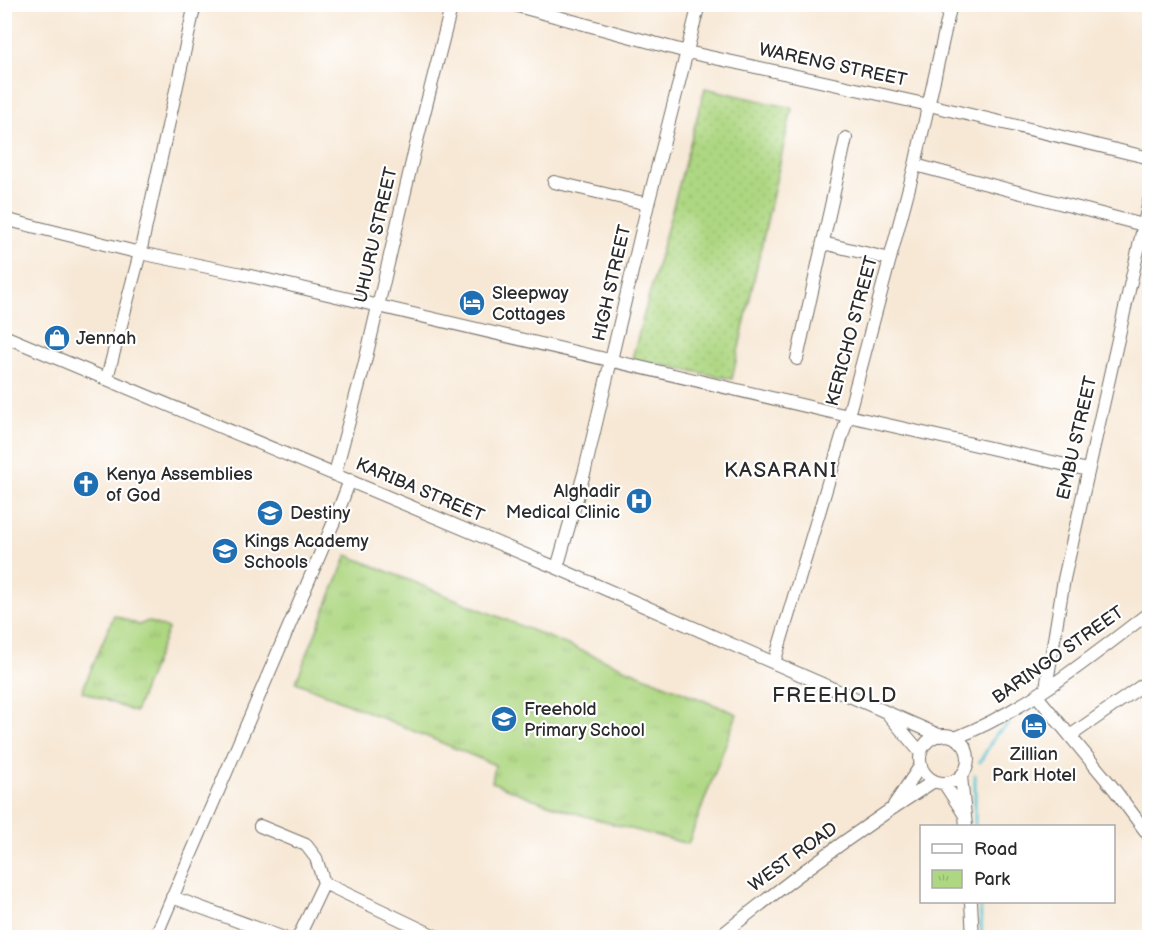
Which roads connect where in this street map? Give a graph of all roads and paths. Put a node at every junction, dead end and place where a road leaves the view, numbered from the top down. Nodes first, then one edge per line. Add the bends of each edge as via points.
1 (195, 4) edge
2 (452, 4) edge
3 (510, 4) edge
4 (699, 4) edge
5 (951, 4) edge
6 (687, 52) junction
7 (928, 105) junction
8 (846, 138) dead end
9 (1149, 158) edge
10 (915, 165) junction
11 (554, 182) dead end
12 (1149, 197) edge
13 (648, 204) junction
14 (4, 219) edge
15 (1143, 225) junction
16 (823, 243) junction
17 (140, 253) junction
18 (890, 258) junction
19 (378, 306) junction
20 (4, 336) edge
21 (797, 358) dead end
22 (613, 360) junction
23 (107, 378) junction
24 (848, 416) junction
25 (1088, 470) junction
26 (335, 473) junction
27 (350, 480) junction
28 (557, 568) junction
29 (1149, 612) edge
30 (774, 663) junction
31 (1149, 680) edge
32 (1042, 692) junction
33 (885, 710) junction
34 (986, 726) junction
35 (941, 736) junction
36 (1070, 736) junction
37 (955, 738) junction
38 (967, 754) junction
39 (921, 759) junction
40 (962, 776) junction
41 (939, 782) junction
42 (892, 808) junction
43 (965, 821) edge
44 (260, 826) dead end
45 (1149, 837) edge
46 (324, 883) junction
47 (172, 897) junction
48 (971, 903) edge
49 (155, 938) edge
50 (284, 938) edge
51 (298, 938) edge
52 (439, 938) edge
53 (718, 938) edge
54 (973, 938) edge

1 - 17 street
2 - 19 street, UHURU STREET
3 - 6 street, WARENG STREET
4 - 6 street, HIGH STREET
5 - 7 street, KERICHO STREET
6 - 7 street, WARENG STREET
6 - 13 street, HIGH STREET
7 - 9 street, WARENG STREET
7 - 10 street, KERICHO STREET
8 - 16 street
10 - 15 street
10 - 18 street, KERICHO STREET
11 - 13 street
12 - 15 street, EMBU STREET
13 - 22 street, HIGH STREET
14 - 17 street
15 - 25 street, EMBU STREET
16 - 18 street
16 - 21 street
17 - 19 street
17 - 23 street
18 - 24 street, KERICHO STREET
19 - 22 street
19 - 26 street, UHURU STREET
20 - 23 street, KARIBA STREET
22 - 24 street
22 - 28 street, HIGH STREET
23 - 26 street, KARIBA STREET
24 - 25 street
24 - 30 street, KERICHO STREET
25 - 32 street, EMBU STREET
26 - 27 street, KARIBA STREET
27 - 28 street, KARIBA STREET
27 - 47 street
28 - 30 street, KARIBA STREET
29 - 32 street, BARINGO STREET
30 - 33 street, KARIBA STREET
31 - 36 street
32 - 34 street, BARINGO STREET
32 - 36 street
33 - 35 street, KARIBA STREET
33 - 39 street
34 - 37 street, BARINGO STREET
34 - 38 street, BARINGO STREET
35 - 37 street
35 - 39 street via 928,741
36 - 45 street
37 - 38 street
38 - 40 street
39 - 41 street via 926,775
39 - 42 street, WEST ROAD
40 - 41 street via 951,782
40 - 43 street
41 - 42 street, WEST ROAD
41 - 43 street
42 - 53 street, WEST ROAD via 783,885
44 - 46 street via 306,844
46 - 51 street
46 - 52 street
47 - 49 street
47 - 50 street
48 - 54 street

